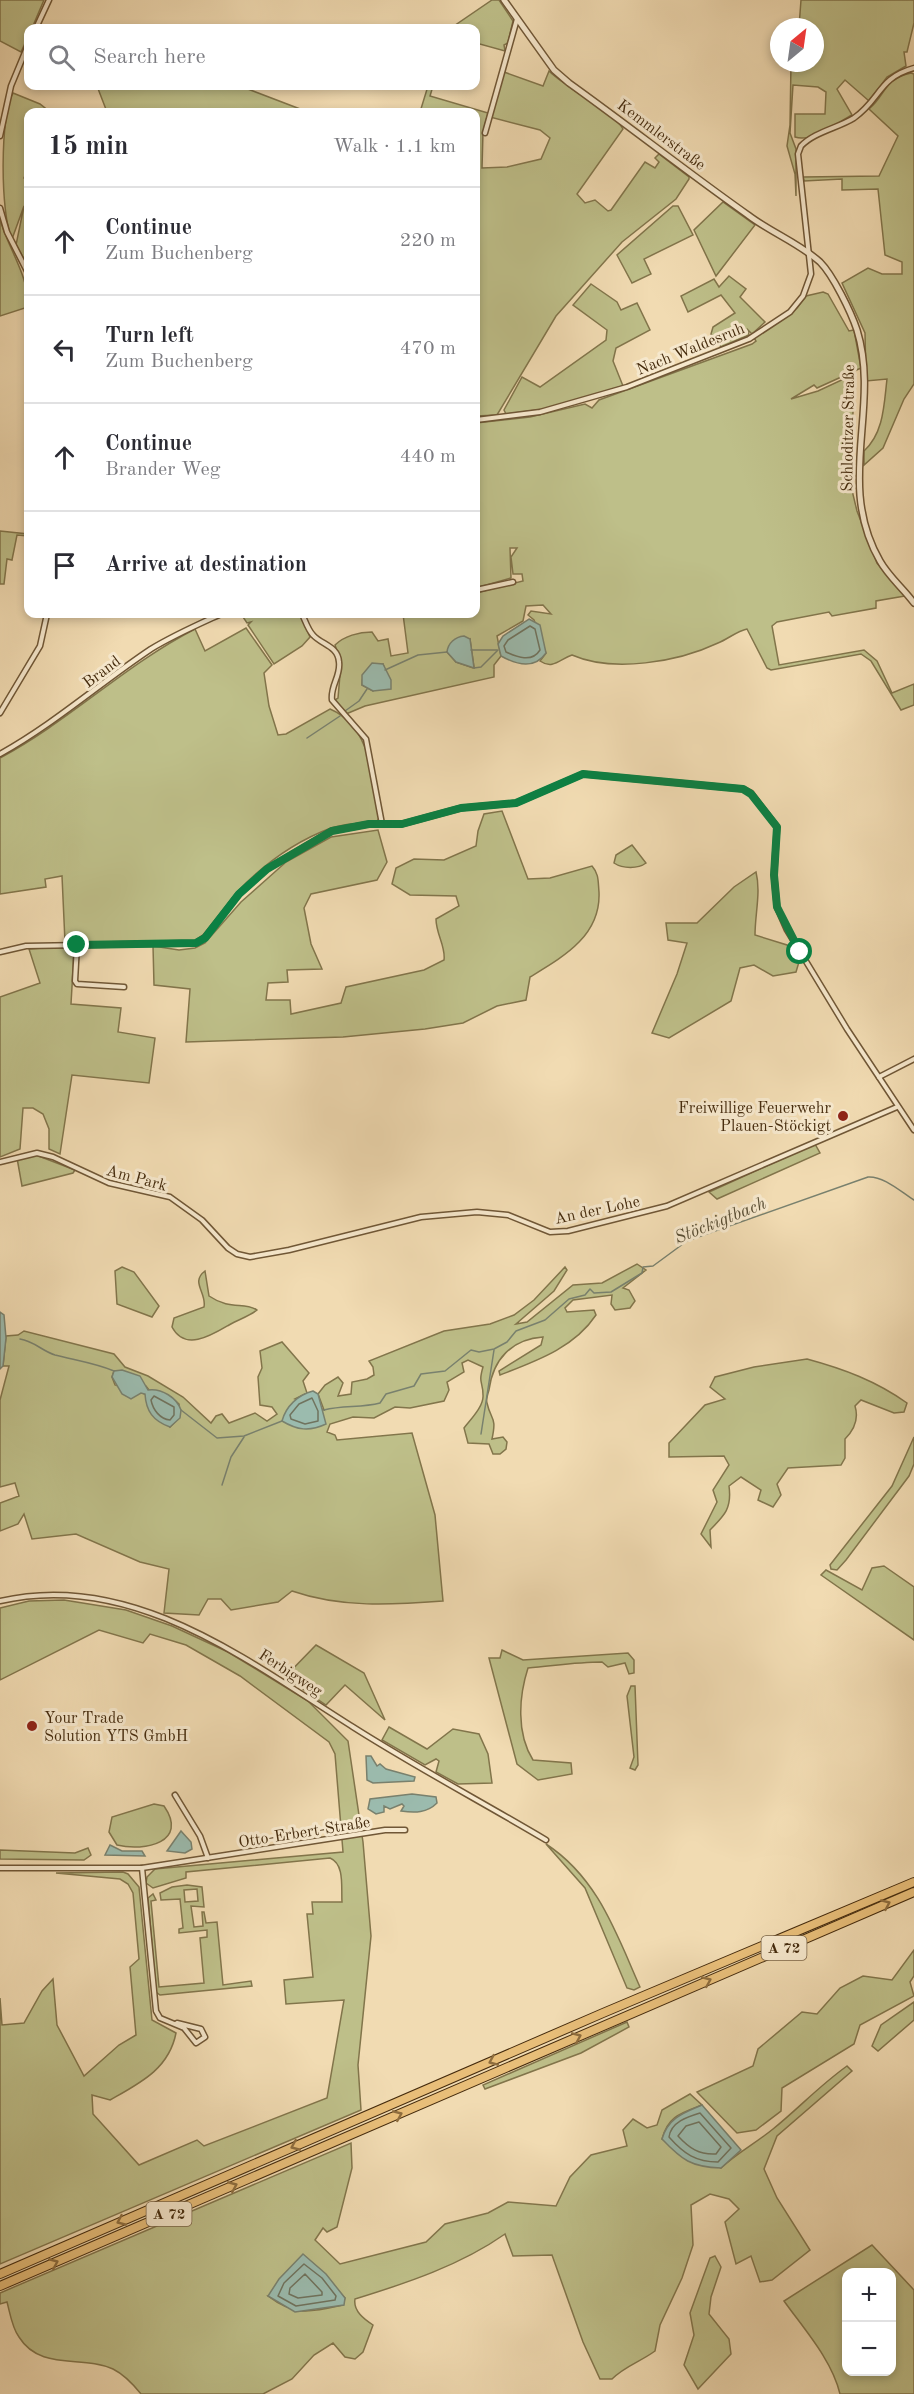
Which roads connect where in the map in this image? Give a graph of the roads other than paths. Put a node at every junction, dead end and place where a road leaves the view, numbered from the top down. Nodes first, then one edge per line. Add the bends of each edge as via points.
1 (49, 0) edge
2 (504, 0) edge
3 (517, 18) junction
4 (38, 24) edge
5 (24, 55) edge
6 (914, 68) edge
7 (485, 133) dead end
8 (0, 136) edge
9 (0, 208) edge
10 (808, 253) junction
11 (24, 265) edge
12 (480, 420) edge
13 (513, 582) dead end
14 (480, 589) edge
15 (914, 603) edge
16 (46, 618) edge
17 (212, 618) edge
18 (304, 618) edge
19 (0, 713) edge
20 (0, 754) edge
21 (382, 824) junction
22 (77, 945) junction
23 (0, 952) edge
24 (124, 987) dead end
25 (914, 1059) edge
26 (879, 1077) junction
27 (897, 1107) junction
28 (914, 1130) edge
29 (0, 1162) edge
30 (289, 1251) joint
31 (0, 1601) edge
32 (175, 1795) dead end
33 (405, 1830) dead end
34 (546, 1840) dead end
35 (207, 1858) junction
36 (0, 1868) edge
37 (142, 1868) junction
38 (914, 1882) edge
39 (914, 1892) edge
40 (177, 2023) junction
41 (0, 2274) edge
42 (0, 2286) edge

1 - 4 street
2 - 3 street, Kemmlerstraße
3 - 7 street
3 - 10 street, Kemmlerstraße via 554,70 569,83 748,215
5 - 8 street via 11,86
6 - 10 street, Nach Waldesruh via 890,78 855,117 801,146 798,154
9 - 11 street
10 - 12 street, Nach Waldesruh via 811,274 803,296 790,312 748,339 598,397 540,412
10 - 15 street, Schloditzer Straße via 828,272 856,326 863,372 860,505 879,559
13 - 14 street
16 - 19 street via 32,663
17 - 20 street, Brand via 149,651 42,729
18 - 21 street via 313,635 331,646 338,657 332,700 366,739
21 - 22 street via 332,831 280,860 239,894 205,938 196,943
21 - 26 street via 402,824 461,808 516,803 583,774 743,789 777,827 777,907 787,930
22 - 23 street via 26,946
22 - 24 street via 77,984
25 - 26 street
26 - 27 street
27 - 28 street
27 - 30 street, An der Lohe via 667,1206 568,1231 550,1232 508,1215 477,1212 421,1217
29 - 30 street, Am Park via 37,1153 53,1157 109,1183 170,1197 187,1207 237,1254 250,1257
31 - 34 street, Ferbigweg via 44,1593 73,1595 128,1606 187,1626 241,1654 355,1729
32 - 35 street via 200,1836
33 - 35 street, Otto-Erbert-Straße
35 - 37 street, Otto-Erbert-Straße
36 - 37 street, Otto-Erbert-Straße
37 - 40 street via 156,2011 160,2018
38 -> 41 highway, A 72
42 -> 39 highway, A 72
40 - 40 street via 196,2043 205,2037 201,2029

